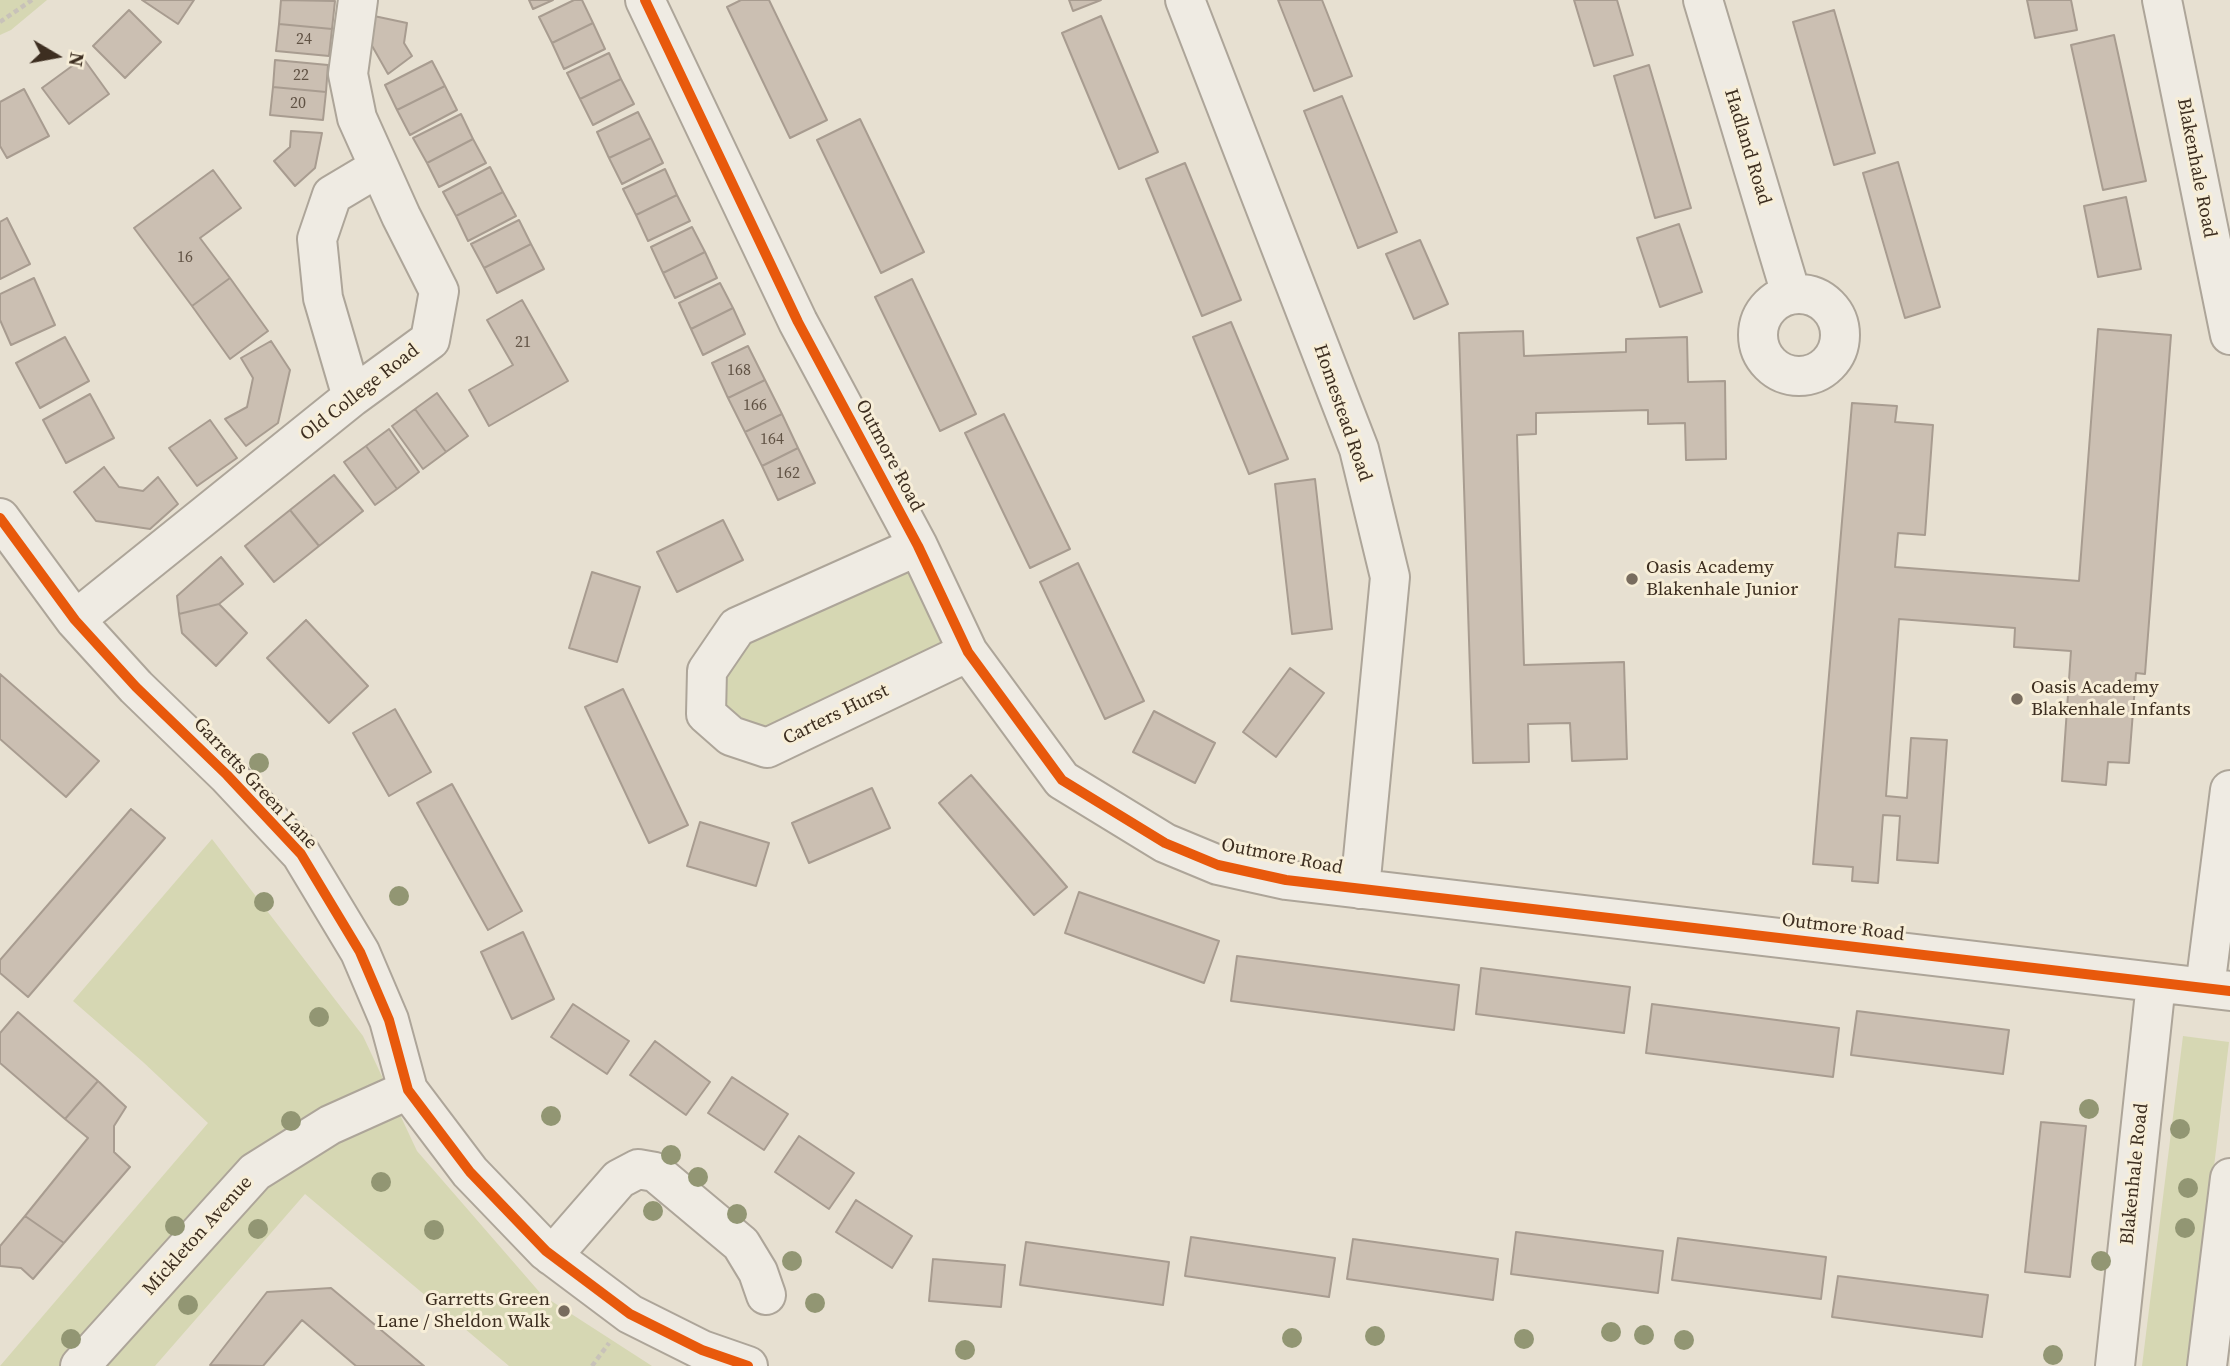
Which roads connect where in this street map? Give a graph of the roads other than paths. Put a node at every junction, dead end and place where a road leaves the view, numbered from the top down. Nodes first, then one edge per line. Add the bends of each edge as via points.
1 (358, 0) edge
2 (645, 0) edge
3 (1185, 0) edge
4 (1703, 0) edge
5 (2162, 0) edge
6 (379, 167) junction
7 (1791, 294) dead end
8 (2230, 335) edge
9 (352, 397) junction
10 (0, 518) edge
11 (918, 546) junction
12 (75, 620) junction
13 (968, 652) junction
14 (2230, 790) edge
15 (1360, 889) junction
16 (2156, 983) junction
17 (2218, 989) edge
18 (408, 1090) junction
19 (2230, 1178) edge
20 (552, 1255) junction
21 (766, 1295) dead end
22 (80, 1366) edge
23 (747, 1366) edge
24 (2115, 1366) edge
25 (2207, 1366) edge

1 - 6 street, Old College Road via 348,75 357,118
2 - 11 street, Outmore Road via 799,322
3 - 15 street, Homestead Road via 1359,450 1390,577
4 - 7 street, Hadland Road
5 - 8 street, Blakenhale Road
6 - 9 street via 332,195 317,239 323,298
6 - 9 street, Old College Road via 439,291 430,340
9 - 12 street, Old College Road
10 - 12 street, Garretts Green Lane
11 - 13 street, Outmore Road
11 - 13 street, Carters Hurst via 737,628 707,671 706,714 731,736 767,748
12 - 18 street, Garretts Green Lane via 301,854 360,952 389,1020
13 - 15 street, Outmore Road via 1062,780 1165,843 1218,865
14 - 17 street
15 - 16 street, Outmore Road
16 - 17 street, Outmore Road
16 - 24 street, Blakenhale Road
18 - 20 street, Garretts Green Lane via 470,1172
18 - 22 street, Mickleton Avenue via 330,1125 255,1172
19 - 25 street
20 - 21 street via 619,1179 638,1169 655,1172 741,1244
20 - 23 street, Garretts Green Lane via 630,1314 702,1350

